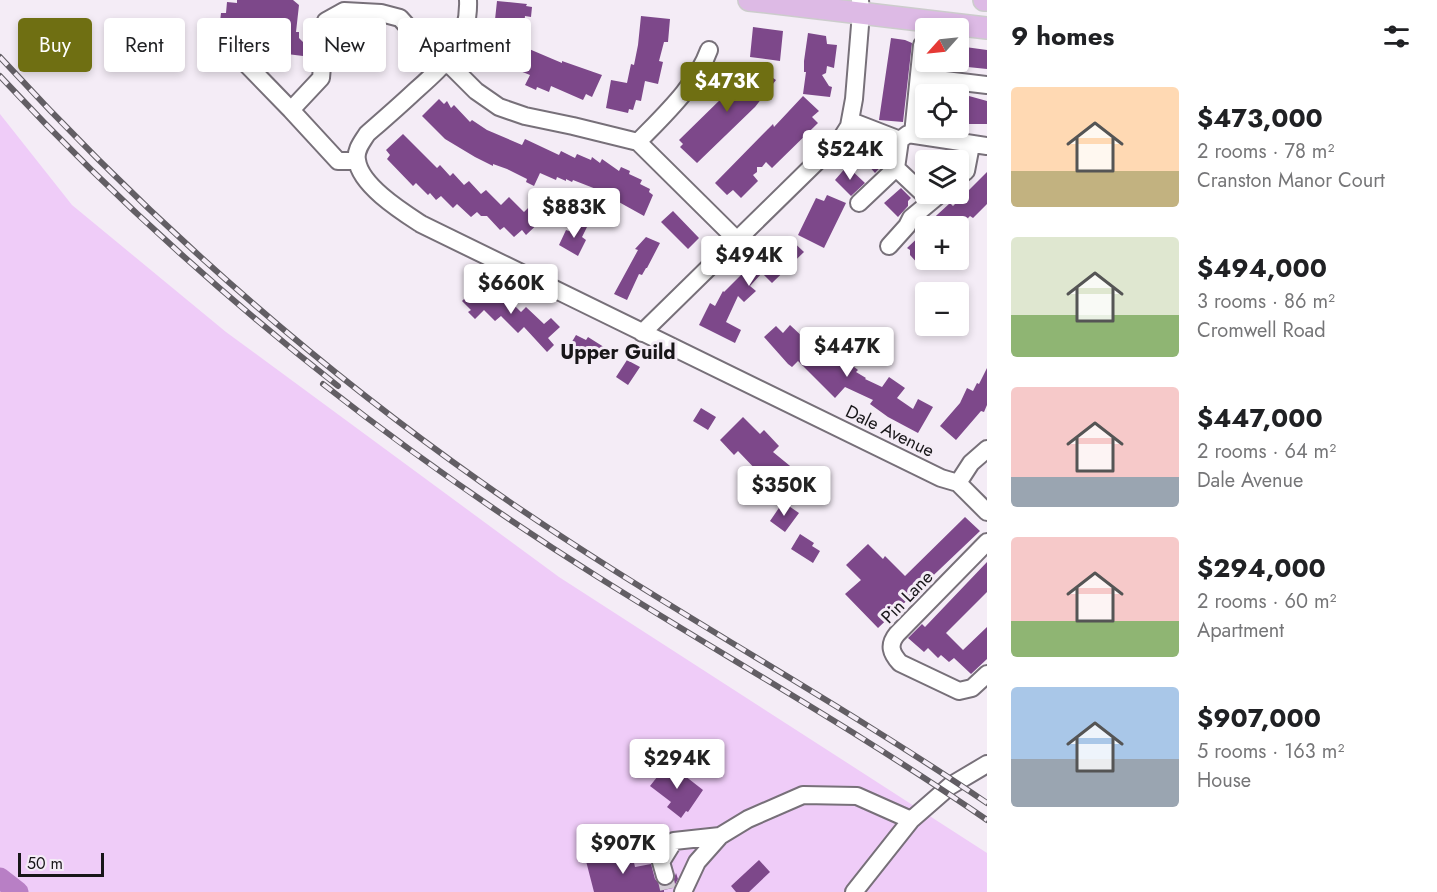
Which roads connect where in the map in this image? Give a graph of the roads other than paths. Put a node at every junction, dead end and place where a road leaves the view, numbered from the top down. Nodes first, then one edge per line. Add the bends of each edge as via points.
1 (468, 0) edge
2 (749, 0) edge
3 (865, 4) edge
4 (400, 18) edge
5 (468, 18) edge
6 (987, 28) edge
7 (709, 50) dead end
8 (254, 72) edge
9 (436, 72) edge
10 (454, 72) edge
11 (920, 72) edge
12 (920, 77) junction
13 (987, 85) edge
14 (291, 110) junction
15 (851, 121) junction
16 (907, 137) junction
17 (638, 142) junction
18 (979, 145) edge
19 (357, 161) junction
20 (969, 165) edge
21 (896, 168) junction
22 (915, 182) edge
23 (860, 203) dead end
24 (927, 204) edge
25 (736, 239) junction
26 (889, 246) dead end
27 (642, 333) junction
28 (987, 448) edge
29 (958, 483) junction
30 (987, 512) edge
31 (987, 542) edge
32 (987, 674) edge
33 (987, 764) edge
34 (911, 820) junction
35 (720, 836) junction
36 (672, 887) edge
37 (854, 892) edge

1 - 5 street
2 - 3 main road
3 - 6 main road
3 - 15 street
4 - 14 street via 344,11 326,21 321,78
7 - 17 street via 690,84
8 - 14 street
9 - 19 street via 367,134 359,146
10 - 17 street via 499,107
11 - 12 street
12 - 13 street
12 - 16 street
14 - 19 street via 339,161
15 - 16 street
15 - 25 street via 842,137
16 - 18 street
16 - 21 street
17 - 25 street
18 - 20 street
19 - 27 street, Dale Avenue via 365,179 392,205 421,224
21 - 22 street
21 - 23 street
24 - 26 street
25 - 27 street
27 - 29 street, Dale Avenue
28 - 29 street
29 - 30 street, Dale Avenue
31 - 32 street, Pin Lane via 897,634 891,649 900,663 959,691 972,688
33 - 34 street via 950,786
34 - 35 street via 857,796 803,795
34 - 37 street
35 - 36 street
35 - 36 street via 674,841 662,862

